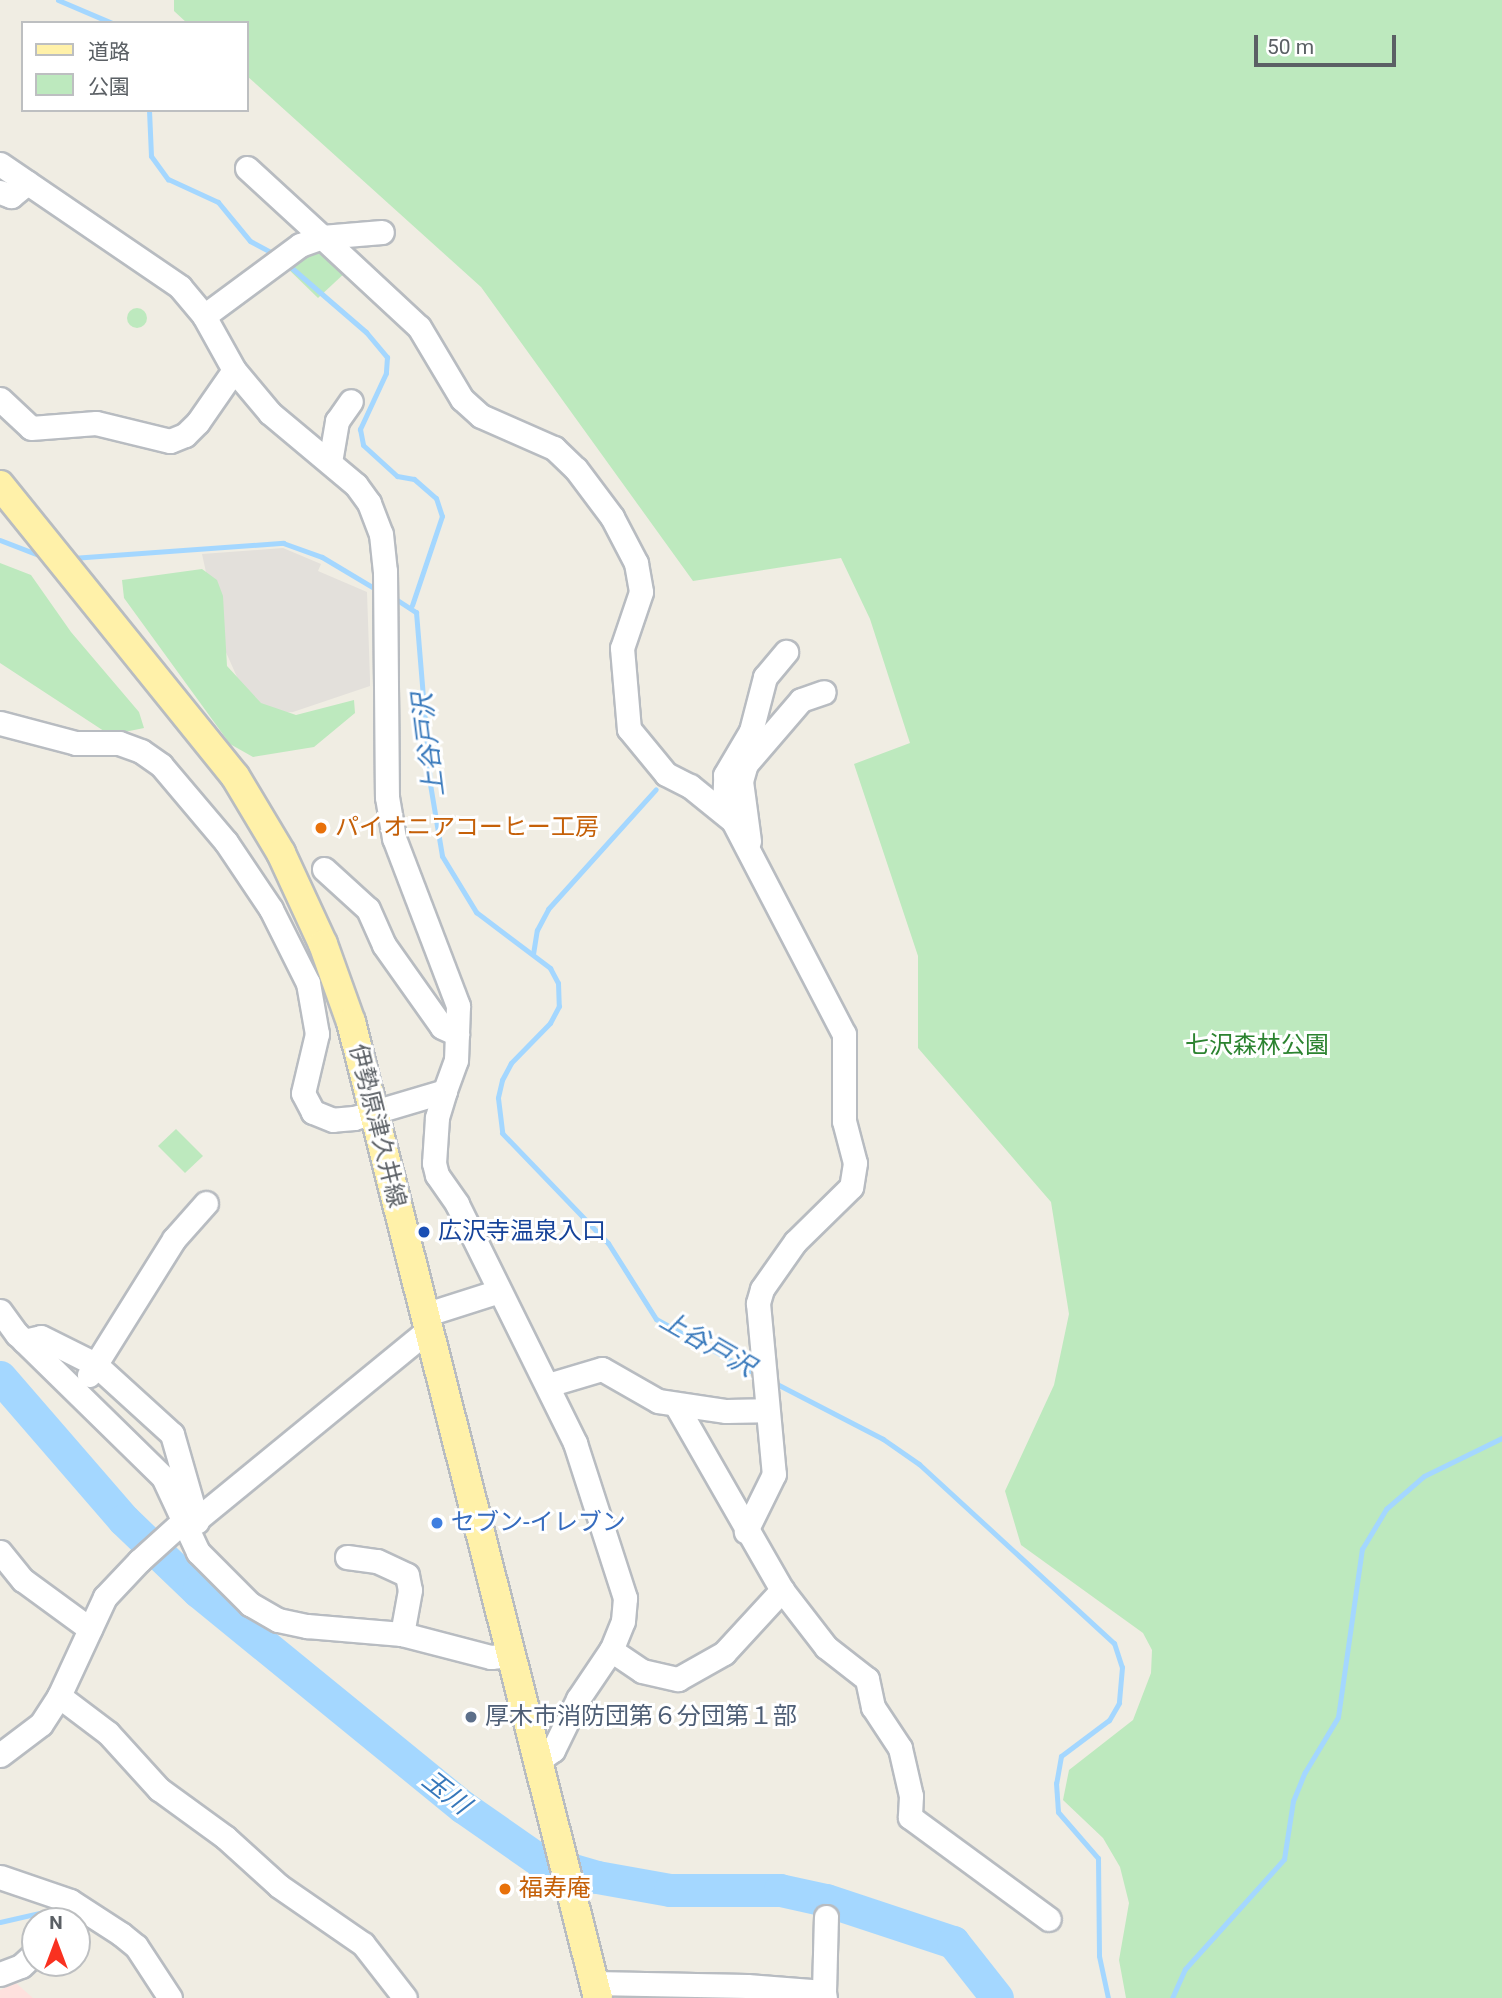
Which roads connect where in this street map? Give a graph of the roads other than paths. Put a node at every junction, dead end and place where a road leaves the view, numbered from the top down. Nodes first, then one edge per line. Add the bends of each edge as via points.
1 (0, 164) edge
2 (247, 168) dead end
3 (27, 183) junction
4 (0, 192) edge
5 (382, 232) dead end
6 (322, 237) junction
7 (205, 316) junction
8 (234, 370) junction
9 (0, 399) edge
10 (351, 401) dead end
11 (330, 462) junction
12 (0, 485) edge
13 (786, 652) dead end
14 (824, 692) dead end
15 (0, 723) edge
16 (724, 812) junction
17 (750, 847) junction
18 (324, 869) dead end
19 (457, 1034) junction
20 (445, 1091) junction
21 (373, 1114) junction
22 (206, 1203) dead end
23 (499, 1291) junction
24 (0, 1311) edge
25 (426, 1323) junction
26 (24, 1341) junction
27 (95, 1364) junction
28 (548, 1385) junction
29 (78, 1393) junction
30 (765, 1401) junction
31 (676, 1405) junction
32 (186, 1526) junction
33 (746, 1531) junction
34 (0, 1552) edge
35 (347, 1557) dead end
36 (782, 1590) junction
37 (90, 1629) junction
38 (401, 1634) junction
39 (611, 1650) junction
40 (510, 1656) junction
41 (59, 1696) junction
42 (4, 1745) edge
43 (537, 1761) junction
44 (0, 1877) edge
45 (67, 1907) edge
46 (1045, 1907) dead end
47 (826, 1917) dead end
48 (91, 1922) edge
49 (21, 1966) edge
50 (0, 1974) edge
51 (596, 1991) edge
52 (824, 1995) edge
53 (170, 1998) edge
54 (405, 1998) edge

1 - 3 street
2 - 6 street
3 - 4 street via 10,196
3 - 7 street via 180,287
5 - 6 street
6 - 7 street via 300,245
6 - 16 street via 419,327 462,399 481,416 554,448 601,500 640,574 637,610 622,648 629,729 666,774
7 - 8 street
8 - 9 street via 198,422 186,435 170,441 96,423 31,428
8 - 11 street via 270,414
10 - 11 street via 337,421
11 - 19 street via 362,494 381,534 387,797 406,874 451,979 458,1006
12 - 21 main road, 伊勢原津久井線 via 220,756 281,853 332,970
13 - 16 street via 765,677 751,731 725,775
14 - 17 street via 801,700 781,718 746,764 741,781
15 - 21 street via 76,743 119,743 161,765 241,864 271,909 307,982 317,1034 304,1082 307,1105 333,1120
16 - 17 street
17 - 30 street via 844,1034 844,1121 855,1163 851,1187 795,1242 762,1289 758,1303
18 - 19 street via 368,909 384,945 442,1027
19 - 20 street via 456,1060
20 - 21 street
20 - 23 street via 434,1163
21 - 25 main road, 伊勢原津久井線
22 - 27 street via 174,1239
23 - 25 street
23 - 28 street
24 - 26 street
25 - 32 street
25 - 40 main road, 伊勢原津久井線
26 - 27 street via 41,1337
26 - 29 street
27 - 29 street
27 - 32 street via 172,1434
28 - 31 street via 602,1369 658,1401
28 - 39 street via 583,1464 625,1598 623,1621
29 - 32 street via 163,1477
30 - 31 street
30 - 33 street via 774,1474
31 - 33 street
32 - 37 street via 139,1561 105,1597
32 - 38 street via 198,1552 226,1581 250,1604 278,1620
33 - 36 street
34 - 37 street via 23,1580
35 - 38 street via 377,1561 407,1574 410,1590
36 - 39 street via 724,1653 678,1679 642,1671
36 - 46 street via 826,1647 867,1679 873,1707 900,1748 911,1796 910,1817 966,1846
37 - 41 street
38 - 40 street via 491,1657
39 - 43 street via 578,1699 553,1750
40 - 43 main road, 伊勢原津久井線
41 - 42 street via 41,1724
41 - 54 street via 108,1733 159,1789 225,1837 279,1886 363,1944
43 - 51 main road, 伊勢原津久井線
44 - 45 street via 45,1890
47 - 52 street
48 - 53 street via 136,1946
49 - 50 street
51 - 52 street

